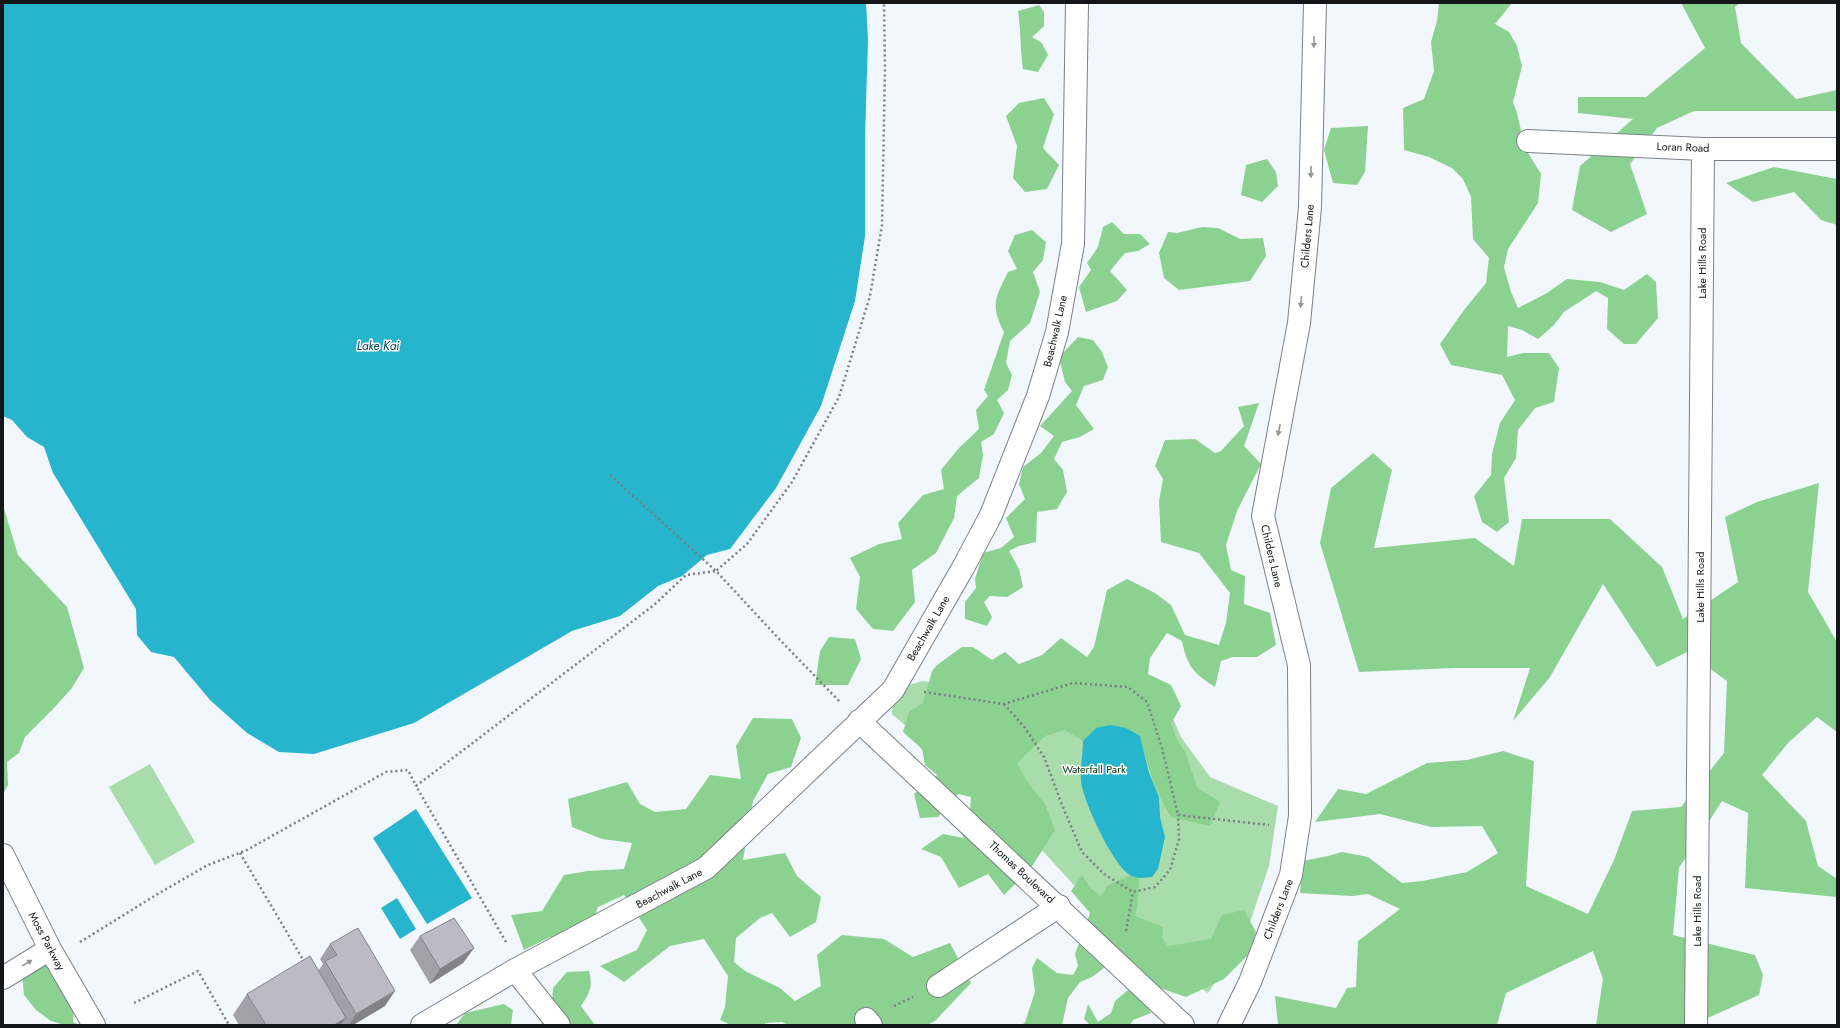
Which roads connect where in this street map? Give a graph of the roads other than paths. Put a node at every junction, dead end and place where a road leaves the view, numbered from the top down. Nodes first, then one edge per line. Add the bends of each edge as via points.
1 (1076, 3) edge
2 (1315, 3) edge
3 (1528, 141) dead end
4 (1703, 148) junction
5 (1837, 149) edge
6 (859, 721) junction
7 (3, 855) edge
8 (1059, 906) junction
9 (53, 953) junction
10 (518, 969) junction
11 (3, 978) edge
12 (938, 986) road end
13 (94, 1025) edge
14 (422, 1025) edge
15 (559, 1025) edge
16 (1183, 1025) edge
17 (1229, 1025) edge
18 (1696, 1025) edge

1 - 6 street, Beachwalk Lane via 1073,244 1057,332 1038,396 991,515 964,566 893,690
2 -> 17 street, Childers Lane via 1310,207 1300,315 1263,516 1298,666 1300,816 1291,875 1250,982
3 - 4 street, Loran Road
4 - 5 street, Loran Road
4 - 18 street, Lake Hills Road
6 - 8 street, Thomas Boulevard
6 - 10 street, Beachwalk Lane via 706,868
7 - 9 street, Moss Parkway
8 - 12 street
8 - 16 street, Thomas Boulevard
11 -> 9 street
9 - 13 street, Moss Parkway
10 - 14 street, Beachwalk Lane
10 - 15 street

